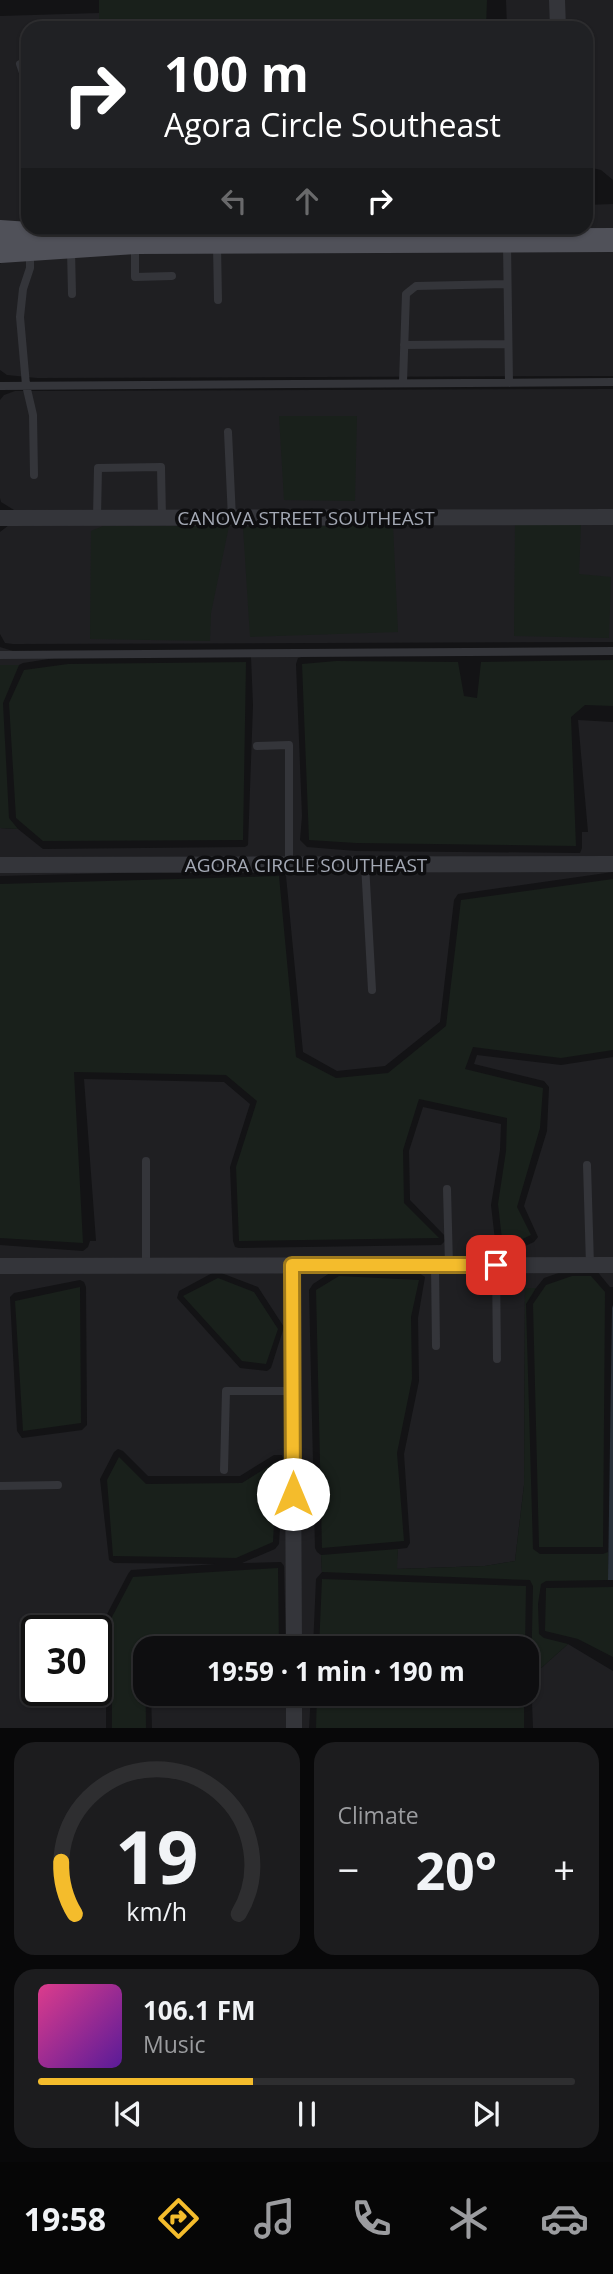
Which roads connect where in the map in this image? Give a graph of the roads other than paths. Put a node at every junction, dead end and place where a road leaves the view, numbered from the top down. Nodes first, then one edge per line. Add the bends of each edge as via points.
1 (557, 0) edge
2 (558, 21) edge
3 (20, 64) dead end
4 (21, 67) edge
5 (0, 232) edge
6 (557, 235) edge
7 (573, 235) edge
8 (32, 237) edge
9 (613, 240) edge
10 (507, 241) junction
11 (71, 242) junction
12 (135, 242) junction
13 (216, 242) junction
14 (0, 250) edge
15 (172, 276) dead end
16 (508, 284) junction
17 (72, 294) dead end
18 (218, 300) dead end
19 (509, 344) junction
20 (404, 345) junction
21 (613, 382) edge
22 (403, 383) junction
23 (509, 383) junction
24 (26, 385) junction
25 (0, 386) edge
26 (228, 432) dead end
27 (34, 475) dead end
28 (97, 517) junction
29 (613, 517) edge
30 (0, 518) edge
31 (162, 518) junction
32 (232, 518) junction
33 (613, 651) edge
34 (0, 655) edge
35 (257, 746) dead end
36 (365, 864) junction
37 (613, 864) edge
38 (0, 865) edge
39 (289, 865) junction
40 (372, 990) dead end
41 (146, 1161) dead end
42 (587, 1165) dead end
43 (447, 1189) dead end
44 (292, 1265) junction
45 (442, 1265) junction
46 (496, 1265) junction
47 (590, 1265) junction
48 (613, 1265) edge
49 (0, 1266) edge
50 (146, 1266) junction
51 (436, 1346) dead end
52 (497, 1359) dead end
53 (293, 1391) junction
54 (224, 1470) dead end
55 (58, 1485) dead end
56 (0, 1486) edge
57 (294, 1636) edge
58 (294, 1706) edge
59 (294, 1728) edge

1 - 2 street
3 - 4 lane
5 - 8 main road
6 - 10 main road
7 - 9 main road
8 - 11 main road
8 - 14 main road
8 - 24 lane via 20,317
10 - 13 main road
10 - 16 lane
11 - 12 main road
11 - 17 lane
12 - 13 main road
12 - 15 lane via 135,277
13 - 18 lane
16 - 19 lane
16 - 20 lane via 416,286 406,294
19 - 20 lane
19 - 23 lane
20 - 22 lane
21 - 23 lane
22 - 23 lane
22 - 24 lane
24 - 25 lane
24 - 27 lane via 33,415
26 - 32 lane
28 - 30 street, CANOVA STREET SOUTHEAST
28 - 31 street, CANOVA STREET SOUTHEAST
28 - 31 lane via 98,468 161,467
29 - 32 street, CANOVA STREET SOUTHEAST
31 - 32 street, CANOVA STREET SOUTHEAST
33 - 34 lane
35 - 39 lane via 289,746
36 - 37 street, AGORA CIRCLE SOUTHEAST
36 - 39 street, AGORA CIRCLE SOUTHEAST
36 - 40 lane
38 - 39 street, AGORA CIRCLE SOUTHEAST
41 - 50 lane
42 - 47 lane
43 - 45 lane
44 - 45 street
44 - 50 street
44 - 53 street
45 - 46 street
45 - 51 lane
46 - 47 street
46 - 52 lane
47 - 48 street
49 - 50 street
53 - 54 lane via 226,1391
53 - 57 street
55 - 56 lane
58 - 59 street

